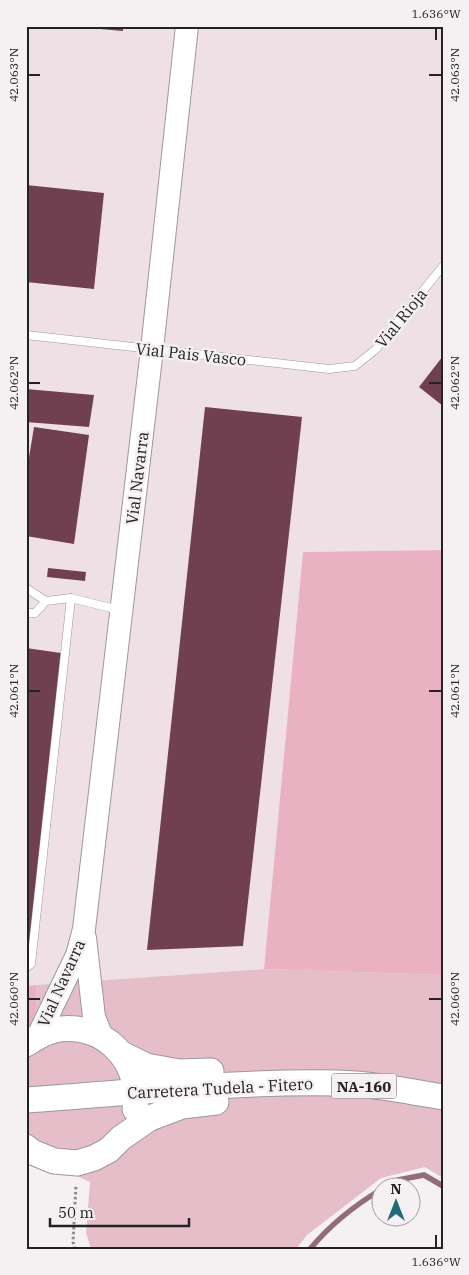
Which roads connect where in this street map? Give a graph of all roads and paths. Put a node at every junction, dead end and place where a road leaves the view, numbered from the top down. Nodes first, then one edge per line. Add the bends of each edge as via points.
1 (187, 26) edge
2 (443, 266) edge
3 (26, 335) edge
4 (152, 349) junction
5 (355, 366) joint
6 (26, 588) edge
7 (71, 598) junction
8 (46, 601) junction
9 (122, 610) junction
10 (26, 613) edge
11 (84, 929) junction
12 (26, 968) edge
13 (102, 1037) junction
14 (32, 1040) edge
15 (122, 1054) junction
16 (285, 1083) junction
17 (136, 1092) junction
18 (443, 1097) edge
19 (26, 1100) edge
20 (122, 1138) junction
21 (26, 1147) edge
22 (77, 1162) junction
23 (75, 1249) edge

1 - 4 street, Vial Navarra
2 - 5 lane, Vial Rioja via 376,349
3 - 4 lane, Vial Pais Vasco
4 - 5 lane, Vial Pais Vasco via 329,369
4 - 9 street, Vial Navarra
6 - 8 lane
7 - 8 lane
7 - 9 lane
7 - 12 lane via 31,964
8 - 10 lane via 35,613
9 - 11 street, Vial Navarra
11 - 13 street, Vial Navarra via 94,1017
11 - 14 street, Vial Navarra via 77,955
13 - 14 main road via 70,1029 54,1030
13 - 15 main road
15 - 16 main road via 146,1066 179,1072 223,1070
15 - 17 main road via 132,1072
16 - 17 main road, Carretera Tudela - Fitero / NA-160
16 - 18 main road, Carretera Tudela - Fitero / NA-160 via 339,1083
16 - 20 main road via 250,1098 182,1106 150,1118
17 - 19 main road, Carretera Tudela - Fitero / NA-160
17 - 20 main road via 130,1124
20 - 22 main road via 94,1158
21 - 22 main road via 54,1161
22 - 23 path

